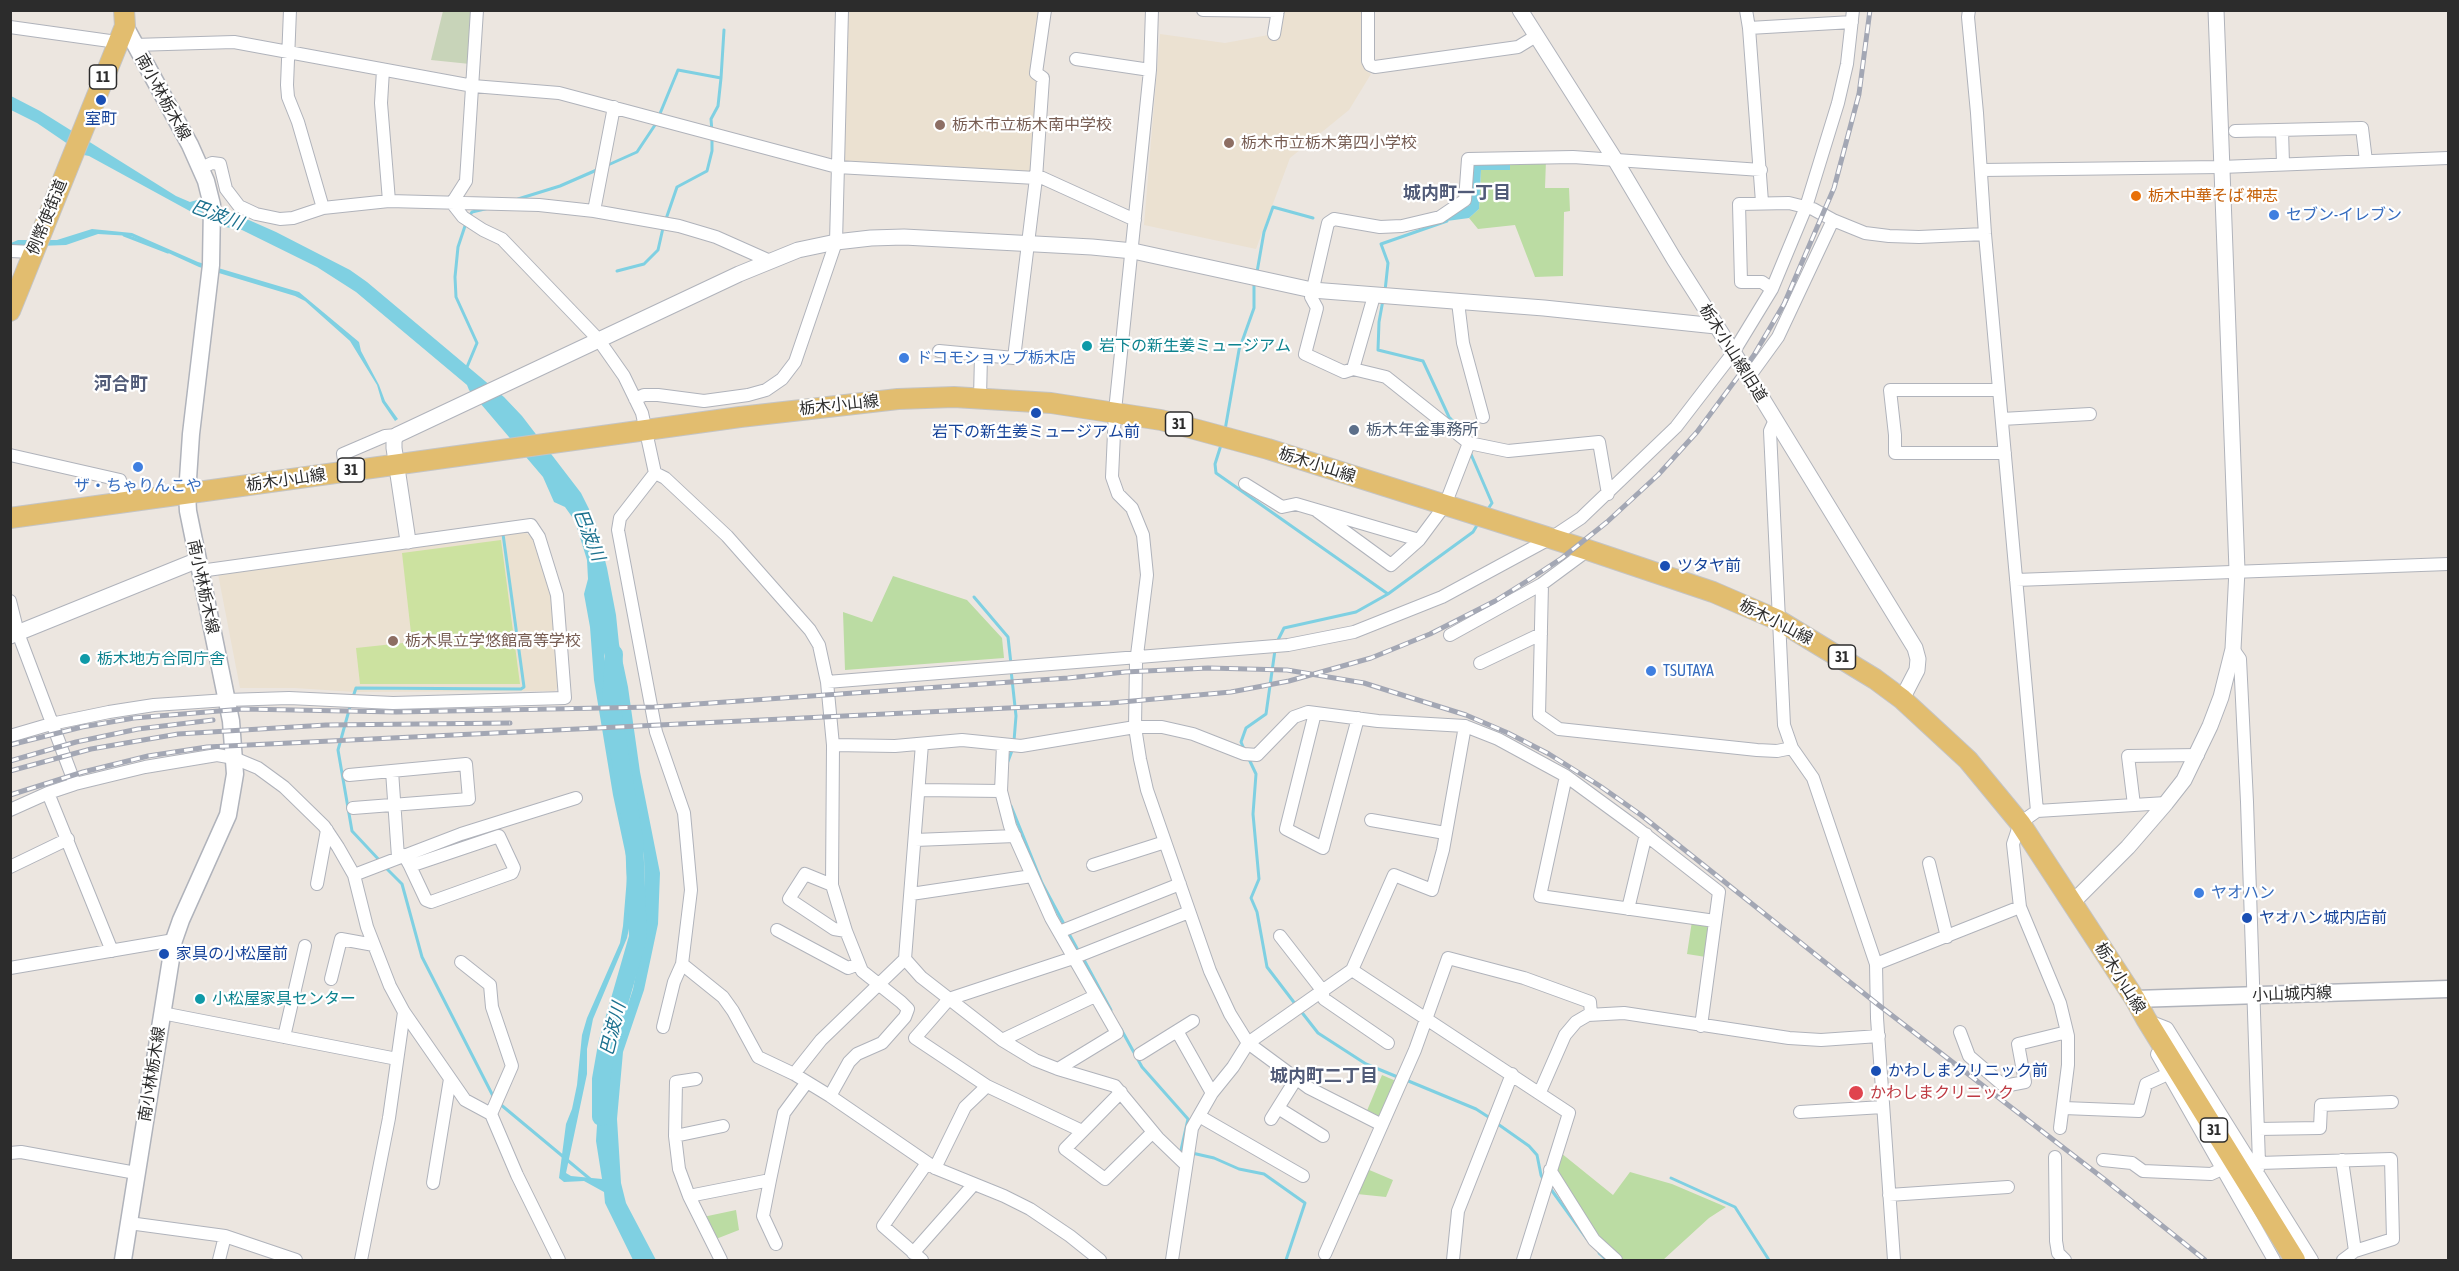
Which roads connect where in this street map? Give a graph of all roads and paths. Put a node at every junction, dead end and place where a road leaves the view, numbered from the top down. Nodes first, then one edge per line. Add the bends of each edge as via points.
1 (290, 10) edge
2 (477, 10) edge
3 (842, 10) edge
4 (1045, 10) edge
5 (1152, 10) edge
6 (1203, 10) edge
7 (1368, 10) edge
8 (1520, 10) edge
9 (1746, 10) edge
10 (1970, 10) edge
11 (2216, 10) edge
12 (1278, 11) edge
13 (1853, 16) edge
14 (10, 27) edge
15 (1749, 28) junction
16 (125, 31) edge
17 (1274, 34) dead end
18 (1536, 36) junction
19 (288, 54) junction
20 (1076, 59) dead end
21 (383, 70) junction
22 (1150, 70) junction
23 (473, 86) junction
24 (614, 107) junction
25 (2282, 130) junction
26 (2235, 131) dead end
27 (1614, 158) junction
28 (2448, 159) edge
29 (2366, 161) junction
30 (2283, 164) junction
31 (837, 167) junction
32 (2221, 167) junction
33 (201, 168) junction
34 (1761, 170) junction
35 (1982, 170) junction
36 (1036, 176) junction
37 (389, 201) junction
38 (1762, 202) junction
39 (452, 203) junction
40 (1806, 207) junction
41 (323, 208) junction
42 (594, 211) junction
43 (1135, 220) junction
44 (1833, 220) junction
45 (1985, 234) junction
46 (836, 242) junction
47 (1028, 242) junction
48 (36, 246) junction
49 (10, 251) edge
50 (1133, 251) junction
51 (770, 261) junction
52 (1772, 289) junction
53 (1312, 290) junction
54 (1374, 296) junction
55 (1458, 302) junction
56 (10, 311) edge
57 (1716, 326) junction
58 (598, 339) junction
59 (939, 351) dead end
60 (1733, 353) junction
61 (981, 355) junction
62 (1353, 369) junction
63 (1749, 377) junction
64 (1999, 390) junction
65 (980, 398) junction
66 (635, 399) junction
67 (737, 407) junction
68 (1115, 411) junction
69 (2090, 414) dead end
70 (1483, 417) dead end
71 (2002, 419) junction
72 (1775, 420) junction
73 (646, 430) junction
74 (397, 435) junction
75 (1469, 443) junction
76 (2005, 453) junction
77 (10, 455) edge
78 (396, 465) junction
79 (346, 471) junction
80 (655, 473) junction
81 (1245, 483) dead end
82 (187, 494) junction
83 (1608, 494) junction
84 (126, 502) junction
85 (1445, 505) junction
86 (1317, 511) junction
87 (10, 518) edge
88 (1551, 538) junction
89 (1419, 540) junction
90 (408, 541) junction
91 (1588, 550) junction
92 (2448, 564) edge
93 (199, 565) junction
94 (2237, 570) junction
95 (2016, 580) junction
96 (1542, 584) junction
97 (10, 601) edge
98 (1778, 620) junction
99 (14, 634) edge
100 (1541, 634) junction
101 (1450, 635) dead end
102 (2233, 649) junction
103 (1137, 657) junction
104 (1480, 663) dead end
105 (827, 682) junction
106 (1902, 699) junction
107 (227, 700) junction
108 (1316, 713) junction
109 (1358, 718) junction
110 (51, 724) junction
111 (1466, 726) junction
112 (1135, 727) junction
113 (10, 736) edge
114 (833, 744) junction
115 (922, 744) junction
116 (1003, 745) junction
117 (1792, 748) junction
118 (2198, 755) junction
119 (234, 758) junction
120 (392, 771) junction
121 (350, 775) dead end
122 (1566, 776) junction
123 (75, 784) junction
124 (919, 790) junction
125 (1001, 791) junction
126 (48, 793) junction
127 (576, 798) dead end
128 (2166, 803) junction
129 (394, 805) junction
130 (2134, 805) junction
131 (353, 808) dead end
132 (10, 810) edge
133 (2037, 811) junction
134 (1371, 820) dead end
135 (2020, 823) junction
136 (327, 830) junction
137 (1446, 833) junction
138 (1646, 834) junction
139 (1015, 836) junction
140 (68, 839) junction
141 (915, 840) junction
142 (1165, 842) junction
143 (401, 856) junction
144 (1929, 864) dead end
145 (410, 866) junction
146 (1093, 866) dead end
147 (10, 867) edge
148 (354, 875) junction
149 (1032, 876) junction
150 (317, 884) dead end
151 (1180, 884) junction
152 (832, 885) junction
153 (911, 894) junction
154 (2072, 903) junction
155 (2020, 907) junction
156 (1628, 909) junction
157 (1189, 912) junction
158 (1715, 921) junction
159 (777, 930) dead end
160 (846, 931) junction
161 (1059, 932) junction
162 (1280, 936) dead end
163 (1947, 937) junction
164 (174, 940) junction
165 (374, 945) junction
166 (305, 946) dead end
167 (112, 951) junction
168 (1073, 958) junction
169 (905, 959) junction
170 (461, 962) dead end
171 (682, 964) junction
172 (859, 964) junction
173 (1876, 964) junction
174 (10, 968) edge
175 (1352, 970) junction
176 (331, 979) dead end
177 (877, 984) junction
178 (2448, 989) edge
179 (1322, 990) junction
180 (1095, 996) junction
181 (2253, 996) junction
182 (949, 999) junction
183 (2135, 999) junction
184 (404, 1012) junction
185 (162, 1013) junction
186 (1592, 1014) junction
187 (2146, 1019) junction
188 (1427, 1020) junction
189 (1193, 1021) dead end
190 (1701, 1026) junction
191 (663, 1027) dead end
192 (1177, 1031) junction
193 (1960, 1032) dead end
194 (2067, 1032) junction
195 (1879, 1036) junction
196 (284, 1037) junction
197 (1002, 1040) junction
198 (1248, 1042) junction
199 (1388, 1043) dead end
200 (1140, 1054) dead end
201 (397, 1059) junction
202 (1058, 1069) junction
203 (794, 1074) junction
204 (1512, 1074) junction
205 (2168, 1074) junction
206 (450, 1079) junction
207 (696, 1079) dead end
208 (1296, 1079) junction
209 (807, 1082) junction
210 (987, 1086) junction
211 (1121, 1092) junction
212 (1540, 1092) junction
213 (1212, 1093) junction
214 (830, 1096) junction
215 (2392, 1102) dead end
216 (1883, 1107) junction
217 (1278, 1108) junction
218 (2064, 1108) junction
219 (1800, 1112) dead end
220 (491, 1114) junction
221 (1199, 1116) junction
222 (1271, 1119) dead end
223 (1382, 1125) junction
224 (723, 1126) dead end
225 (2060, 1128) dead end
226 (2258, 1129) junction
227 (1082, 1131) junction
228 (1153, 1132) junction
229 (675, 1136) junction
230 (1323, 1136) dead end
231 (10, 1153) edge
232 (2055, 1156) dead end
233 (2103, 1160) dead end
234 (2342, 1160) junction
235 (1185, 1164) junction
236 (931, 1166) junction
237 (2222, 1169) junction
238 (2258, 1169) junction
239 (1550, 1170) junction
240 (136, 1173) junction
241 (1303, 1176) dead end
242 (770, 1180) junction
243 (433, 1183) dead end
244 (974, 1184) junction
245 (2008, 1186) dead end
246 (1889, 1194) junction
247 (689, 1196) junction
248 (129, 1223) junction
249 (225, 1236) junction
250 (776, 1244) dead end
251 (2355, 1251) junction
252 (1325, 1254) dead end
253 (917, 1257) edge
254 (123, 1260) edge
255 (219, 1260) edge
256 (296, 1260) edge
257 (361, 1260) edge
258 (559, 1260) edge
259 (721, 1260) edge
260 (1100, 1260) edge
261 (1172, 1260) edge
262 (1453, 1260) edge
263 (1523, 1260) edge
264 (1616, 1260) edge
265 (1894, 1260) edge
266 (2065, 1260) edge
267 (2274, 1260) edge
268 (2295, 1260) edge
269 (2312, 1260) edge
270 (2343, 1260) edge

1 - 19 street
2 - 23 street
3 - 31 street
4 - 36 street via 1036,73 1043,78
5 - 22 street
6 - 12 street
7 - 18 street via 1368,61 1375,67 1518,47
8 - 18 street, 栃木小山線旧道
9 - 15 street
10 - 35 street
11 - 32 street
12 - 17 street
13 - 15 street
13 - 40 street via 1838,103
14 - 16 street
15 - 34 street
16 - 19 street via 234,42
16 - 33 main road, 南小林栃木線
16 - 48 main road, 例幣使街道 / 11
18 - 27 street, 栃木小山線旧道
19 - 21 street
19 - 41 street via 288,97
20 - 22 street
21 - 23 street
21 - 37 street via 381,103
22 - 43 street
23 - 24 street via 559,93
23 - 39 street via 466,181
24 - 31 street
24 - 42 street
25 - 26 street
25 - 29 street via 2362,128
25 - 30 street
27 - 34 street
27 - 53 street via 1468,159 1465,200 1440,217 1402,226 1380,227 1334,219 1328,224
27 - 57 street, 栃木小山線旧道
28 - 29 street
29 - 30 street
30 - 32 street
31 - 36 street
31 - 46 street
32 - 35 street
32 - 94 street
33 - 41 street via 220,164 230,196 239,206 256,214 293,218
33 - 82 main road, 南小林栃木線 via 213,223
34 - 38 street
35 - 45 street
36 - 43 street
36 - 47 street
37 - 39 street
37 - 41 street
38 - 40 street
38 - 52 street via 1739,204 1741,282 1761,282
39 - 42 street
39 - 58 street via 463,217 502,239
40 - 44 street
40 - 52 street
42 - 51 street via 679,226 716,237
43 - 50 street
44 - 45 street via 1865,233 1889,236
44 - 63 street via 1778,338
45 - 64 street
46 - 47 street via 904,237
46 - 51 street
46 - 67 street via 795,362 782,379
47 - 50 street
47 - 61 street via 1014,358
48 - 49 street
48 - 56 main road, 例幣使街道 / 11
50 - 53 street
50 - 68 street
51 - 58 street
52 - 60 street
53 - 54 street
53 - 62 street via 1317,308 1305,354 1344,372
54 - 55 street
54 - 62 street
55 - 57 street
55 - 70 street via 1463,343
57 - 60 street, 栃木小山線旧道
58 - 66 street
58 - 74 street
59 - 61 street
60 - 63 street, 栃木小山線旧道
60 - 83 street via 1676,427
61 - 65 street
62 - 75 street via 1386,378
63 - 72 street, 栃木小山線旧道
64 - 71 street
64 - 76 street via 1890,390 1895,453
65 - 67 main road, 栃木小山線 / 31
65 - 68 main road, 栃木小山線 / 31
66 - 67 street via 644,395
66 - 73 street
67 - 73 main road, 栃木小山線 / 31
68 - 85 main road, 栃木小山線 / 31 via 1205,431
68 - 103 street via 1112,477 1118,494 1132,508 1143,535 1148,575
69 - 71 street
71 - 76 street
72 - 98 street via 1770,431
72 - 106 street, 栃木小山線旧道 via 1915,648 1917,670
73 - 78 main road, 栃木小山線 / 31
73 - 80 street
74 - 78 street
74 - 79 street via 385,436 343,454
75 - 83 street via 1508,451 1599,442
75 - 85 street
76 - 95 street
77 - 84 street via 120,480
78 - 79 main road, 栃木小山線 / 31
78 - 90 street
79 - 82 main road, 栃木小山線 / 31
80 - 105 street via 727,536 810,630 819,645
80 - 171 street via 620,518 618,530 656,732 684,813 691,890
81 - 86 street via 1282,507 1296,504
82 - 84 main road, 栃木小山線 / 31
82 - 93 main road, 南小林栃木線
83 - 88 street
84 - 87 main road, 栃木小山線 / 31
85 - 88 main road, 栃木小山線 / 31
85 - 89 street
86 - 89 street
86 - 89 street via 1391,565
88 - 91 main road, 栃木小山線 / 31
88 - 103 street via 1442,597 1354,632 1288,645
90 - 93 street
90 - 107 street via 531,525 539,537 557,595 565,698 393,703 289,698
91 - 96 street
91 - 98 main road, 栃木小山線 / 31 via 1713,592
92 - 94 street
93 - 99 street
93 - 107 main road, 南小林栃木線
94 - 95 street
94 - 102 street
95 - 133 street
96 - 100 street
96 - 101 street
97 - 99 street
98 - 106 main road, 栃木小山線 / 31 via 1849,661
98 - 117 street via 1784,725
99 - 110 street
100 - 104 street
100 - 117 street via 1539,715 1559,729 1758,750
102 - 118 street via 2221,697
102 - 181 street via 2240,659
103 - 105 street
103 - 112 street
105 - 114 street
106 - 135 main road, 栃木小山線 / 31 via 1968,760
107 - 110 street via 154,705
107 - 119 main road, 南小林栃木線
108 - 109 street
108 - 109 street via 1286,829 1323,848
108 - 112 street via 1294,717 1257,755 1162,727
109 - 111 street
110 - 113 street
110 - 123 street
111 - 122 street
111 - 137 street
112 - 116 street via 1048,743
112 - 142 street via 1147,790
114 - 115 street
114 - 152 street
115 - 116 street via 962,740
115 - 124 street
116 - 125 street
117 - 173 street via 1813,778
118 - 128 street
118 - 130 street via 2128,756
119 - 123 street via 217,755 186,759
119 - 136 street via 258,768 284,787
119 - 164 main road, 南小林栃木線 via 234,789 228,815
120 - 121 street
120 - 129 street
120 - 129 street via 466,764 469,799
122 - 138 street
122 - 156 street via 1540,896
123 - 126 street
124 - 125 street
124 - 141 street
125 - 139 street
126 - 132 street
126 - 140 street
127 - 143 street
128 - 130 street
128 - 154 street
129 - 131 street
129 - 143 street
130 - 133 street
133 - 135 street
134 - 137 street
135 - 154 main road, 栃木小山線 / 31
135 - 155 street via 2013,844
136 - 148 street
136 - 150 street
137 - 175 street via 1432,890 1394,875
138 - 156 street
138 - 158 street via 1719,892
139 - 141 street
139 - 149 street
140 - 147 street
140 - 167 street
141 - 153 street
142 - 146 street
142 - 151 street
143 - 145 street
143 - 148 street
144 - 163 street
145 - 145 street via 426,900 431,902 512,873 514,868 499,836
148 - 165 street
149 - 153 street
149 - 161 street
151 - 157 street
151 - 161 street
152 - 160 street
152 - 160 street via 805,874 789,900 834,929
153 - 169 street
154 - 183 main road, 栃木小山線 / 31
155 - 163 street
155 - 194 street via 2060,1003
156 - 158 street
157 - 168 street
157 - 198 street via 1210,970
158 - 190 street
159 - 172 street via 848,968
160 - 172 street
161 - 168 street
162 - 179 street
163 - 173 street
164 - 167 street
164 - 185 main road, 南小林栃木線
165 - 176 street via 341,939
165 - 184 street
166 - 196 street
167 - 174 street
168 - 180 street
168 - 182 street
169 - 177 street
169 - 182 street
170 - 220 street via 490,985 492,1007 512,1066
171 - 191 street
171 - 203 street via 723,997 758,1057
172 - 177 street
173 - 195 street
175 - 179 street
175 - 188 street
177 - 203 street via 821,1040
177 - 214 street via 908,1009 905,1017 882,1043 849,1062
178 - 181 main road, 小山城内線
179 - 198 street
179 - 199 street via 1324,999
180 - 197 street
180 - 202 street via 1117,1033
181 - 183 main road, 小山城内線
181 - 226 street
182 - 197 street
182 - 210 street via 915,1038
183 - 187 main road, 栃木小山線 / 31
184 - 201 street
184 - 206 street
185 - 196 street
185 - 240 main road, 南小林栃木線
186 - 188 street via 1590,1002 1524,978 1448,958
186 - 190 street via 1624,1013
186 - 212 street via 1576,1022 1565,1035
187 - 205 street via 2146,1034
187 - 238 street via 2167,1028
187 - 268 main road, 栃木小山線 / 31
188 - 204 street
188 - 223 street
189 - 192 street
190 - 195 street via 1821,1040
192 - 200 street
192 - 213 street
193 - 194 street via 1969,1056 2004,1086 2025,1082 2018,1044
194 - 218 street
195 - 216 street
196 - 201 street
197 - 202 street
198 - 208 street
198 - 213 street
201 - 257 street
202 - 211 street via 1115,1086
203 - 209 street
204 - 212 street
204 - 262 street via 1458,1211
205 - 218 street via 2146,1083 2139,1111
205 - 237 street
206 - 220 street via 465,1100
206 - 243 street
207 - 229 street via 676,1082
208 - 217 street
208 - 223 street
209 - 214 street
209 - 242 street via 784,1113
210 - 227 street
210 - 236 street via 965,1107
211 - 227 street
211 - 228 street
212 - 239 street via 1569,1113
213 - 221 street
214 - 236 street
215 - 226 street via 2321,1105 2320,1128
216 - 219 street
216 - 246 street
217 - 222 street
217 - 230 street
218 - 225 street
220 - 258 street via 516,1175
221 - 235 street via 1192,1128
221 - 241 street
223 - 252 street
224 - 229 street
226 - 238 street
227 - 228 street via 1065,1149 1105,1179
228 - 235 street
229 - 247 street via 679,1169
231 - 240 street
232 - 266 street via 2056,1241 2058,1253
233 - 237 street via 2132,1163 2143,1171 2211,1174
234 - 238 street
234 - 251 street
234 - 251 street via 2391,1159 2393,1239
235 - 261 street
236 - 244 street
236 - 253 street via 883,1226
237 - 267 street
238 - 269 street
239 - 263 street
239 - 264 street via 1594,1240
240 - 248 main road, 南小林栃木線
242 - 247 street
242 - 250 street via 763,1216
244 - 253 street
244 - 260 street via 1030,1209
245 - 246 street
246 - 265 street
247 - 259 street
248 - 249 street
248 - 254 main road, 南小林栃木線
249 - 255 street
249 - 256 street
251 - 270 street

